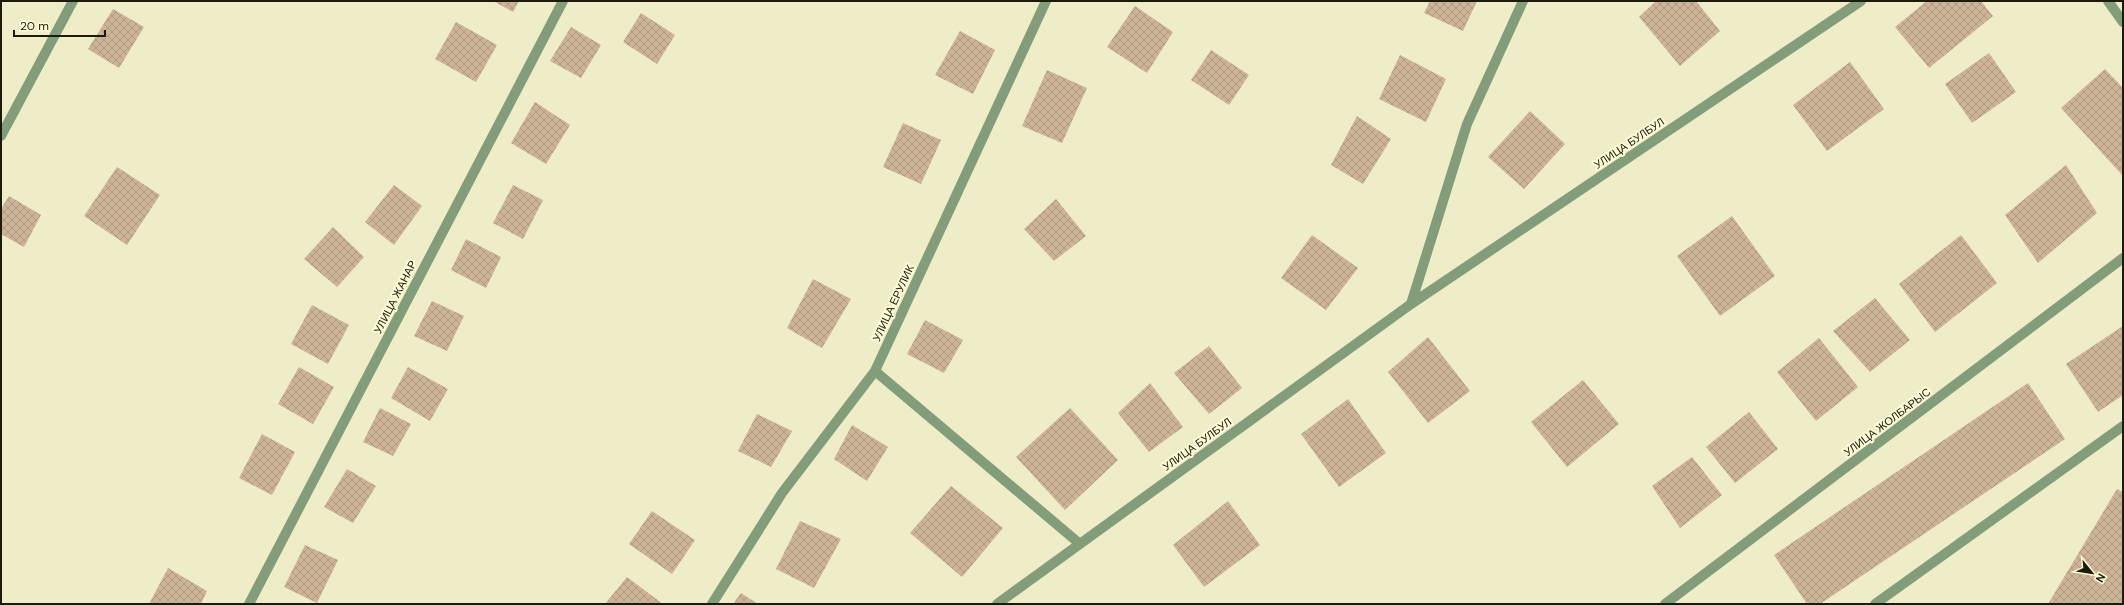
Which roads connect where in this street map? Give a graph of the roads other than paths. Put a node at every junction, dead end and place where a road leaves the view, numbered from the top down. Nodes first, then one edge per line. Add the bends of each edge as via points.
1 (74, 1) edge
2 (563, 1) edge
3 (1046, 1) edge
4 (1523, 1) edge
5 (1861, 1) edge
6 (2108, 1) edge
7 (2123, 22) edge
8 (1, 136) edge
9 (2123, 258) edge
10 (1411, 304) junction
11 (875, 371) junction
12 (2123, 426) edge
13 (1080, 544) junction
14 (249, 604) edge
15 (712, 604) edge
16 (997, 604) edge
17 (1666, 604) edge
18 (1875, 604) edge

1 - 8 street
2 - 14 street, УЛИЦА ЖАНАР
3 - 11 street, УЛИЦА ЕРУЛИК
4 - 10 street via 1467,124
5 - 10 street, УЛИЦА БУЛБУЛ
6 - 7 street
9 - 17 street, УЛИЦА ЖОЛБАРЫС
10 - 13 street, УЛИЦА БУЛБУЛ
11 - 13 street
11 - 15 street, УЛИЦА ЕРУЛИК via 782,493
12 - 18 street
13 - 16 street, УЛИЦА БУЛБУЛ

